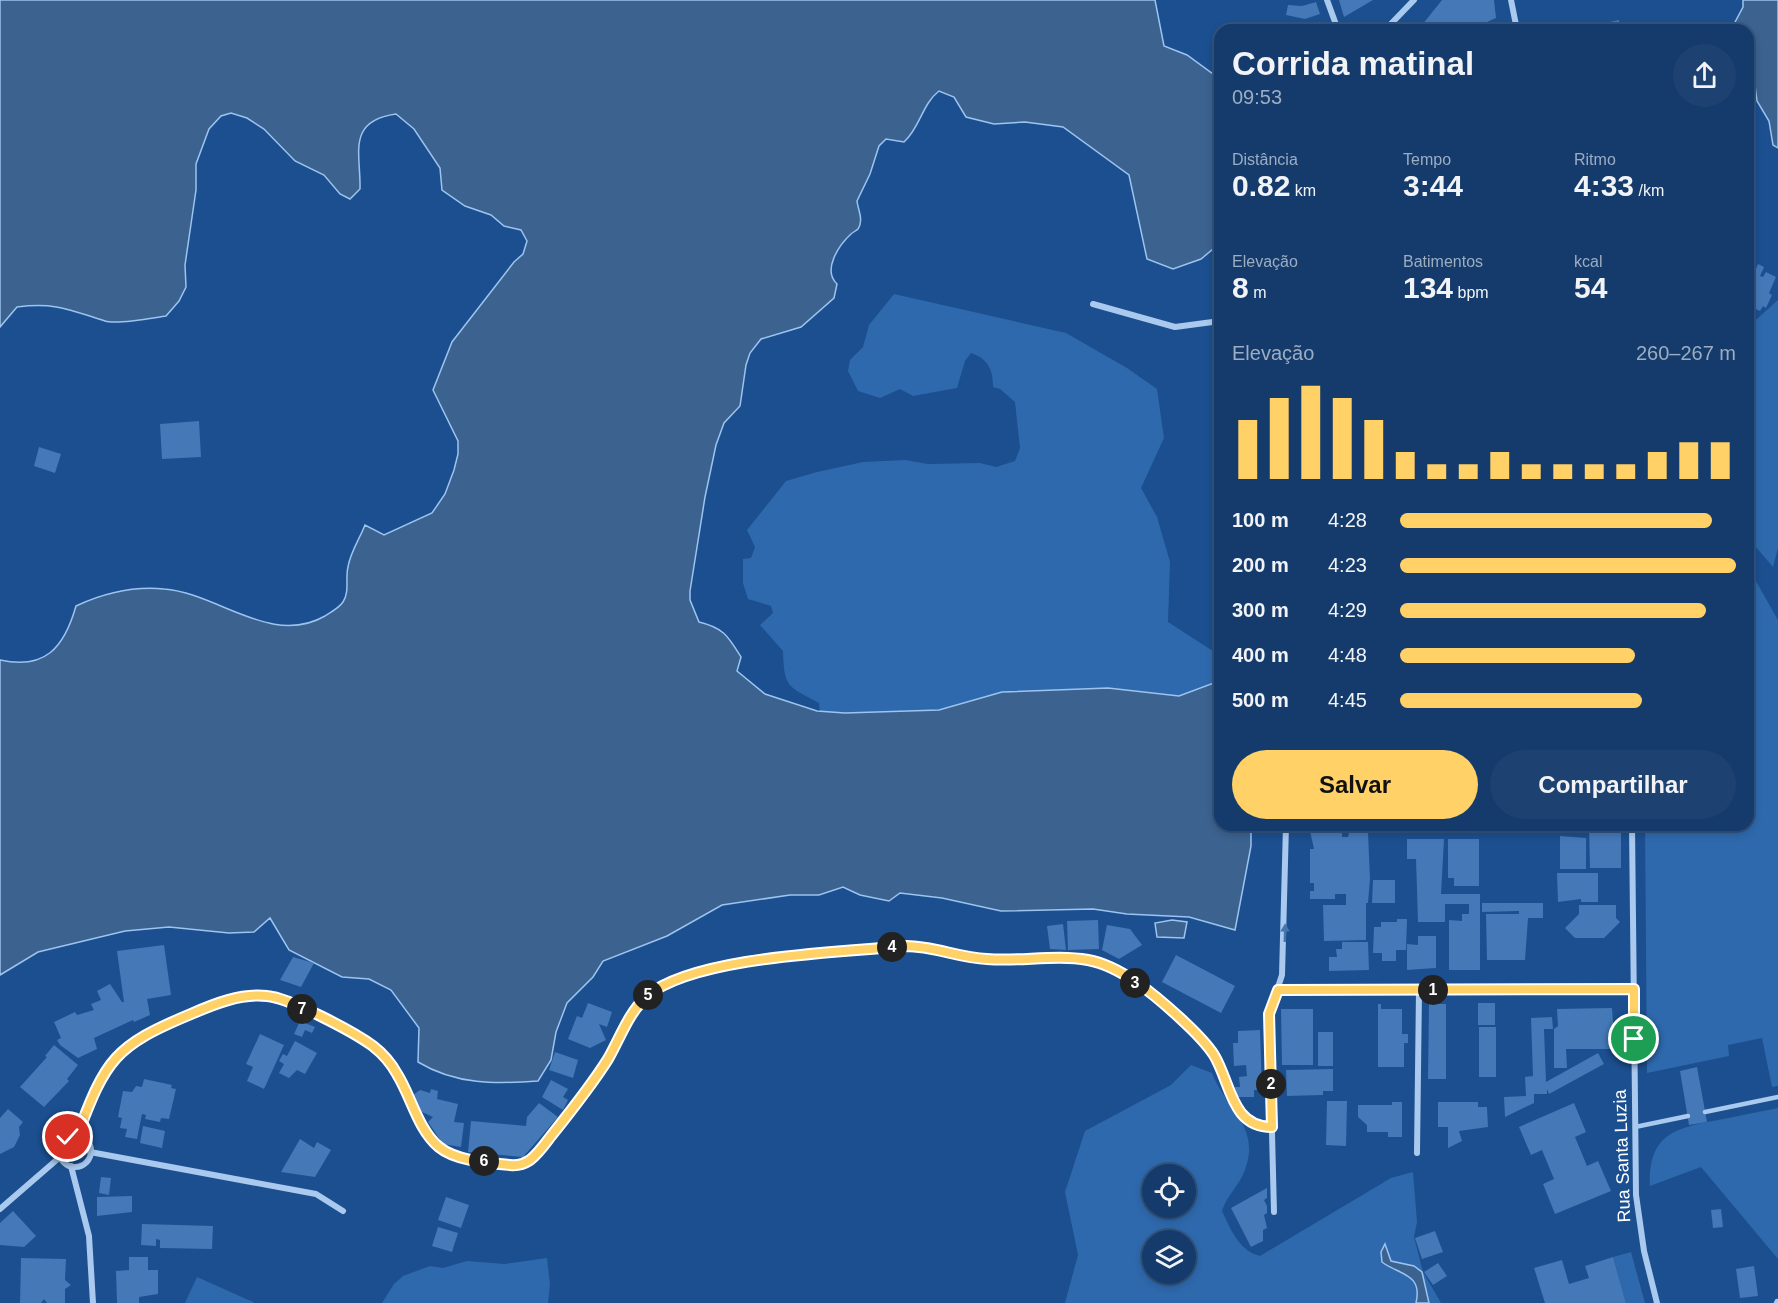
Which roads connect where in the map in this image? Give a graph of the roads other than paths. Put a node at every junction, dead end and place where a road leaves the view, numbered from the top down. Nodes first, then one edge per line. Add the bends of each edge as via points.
1 (1327, 0) edge
2 (1414, 0) edge
3 (1511, 0) edge
4 (1336, 24) edge
5 (1391, 24) edge
6 (1516, 24) edge
7 (1093, 304) dead end
8 (1214, 322) edge
9 (1286, 831) edge
10 (1632, 831) edge
11 (1634, 989) junction
12 (1278, 990) junction
13 (1419, 990) junction
14 (1778, 1097) edge
15 (1705, 1112) dead end
16 (1688, 1116) dead end
17 (1272, 1127) junction
18 (1635, 1127) junction
19 (77, 1136) junction
20 (90, 1152) junction
21 (1417, 1153) dead end
22 (60, 1157) junction
23 (70, 1166) junction
24 (0, 1209) edge
25 (343, 1211) dead end
26 (1274, 1212) dead end
27 (93, 1303) edge
28 (1657, 1303) edge

1 - 4 street
2 - 5 street
3 - 6 street
7 - 8 street via 1174,327
12 -> 9 street via 1285,941
10 - 11 street, Rua Santa Luzia
11 - 13 street
11 - 18 street, Rua Santa Luzia
12 - 13 street
12 - 17 street via 1269,1014
13 - 21 street
14 - 15 lane
16 - 18 lane
17 - 19 street via 1247,1121 1213,1054 1194,1031 1107,966 1086,959 986,959 906,946 753,961 695,974 658,988 635,1010 570,1113 534,1157 523,1164 508,1165 442,1150 430,1138 398,1075 381,1053 358,1036 268,996 221,1001 132,1042 101,1078
17 - 26 street
18 - 28 street, Rua Santa Luzia via 1639,1224
19 - 20 street via 88,1143
19 - 22 street via 63,1140
20 - 23 street via 85,1163
20 - 25 street via 316,1194
22 - 23 street
22 - 24 street
23 - 27 street via 89,1236

